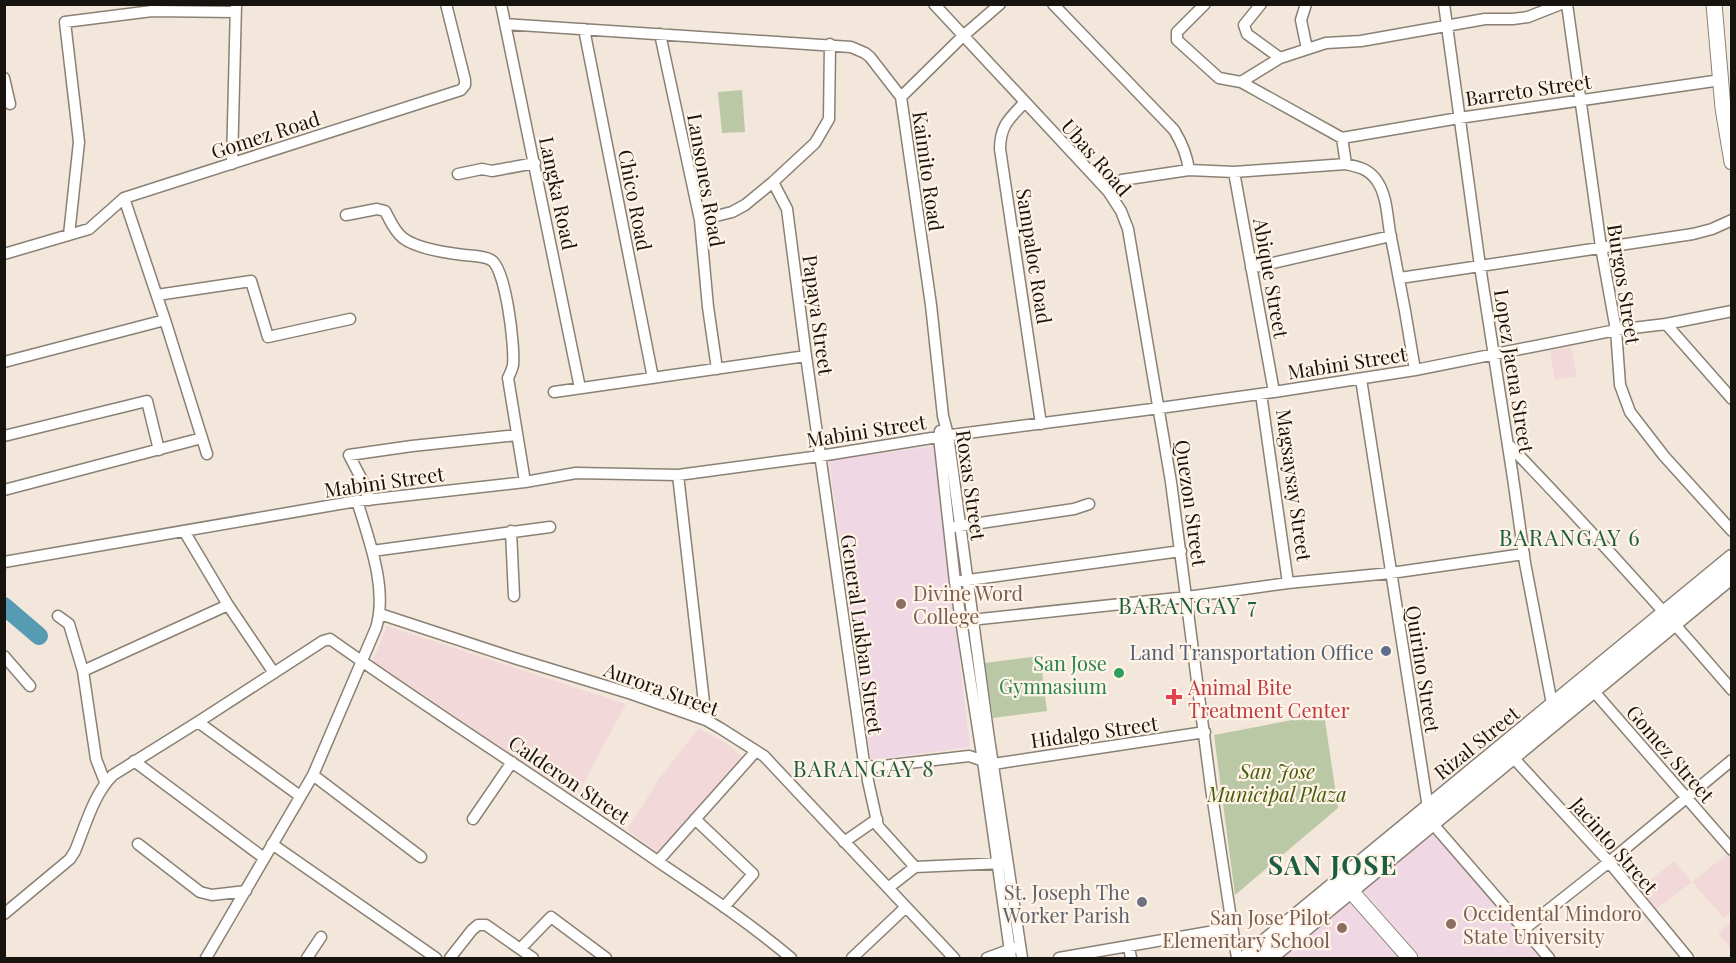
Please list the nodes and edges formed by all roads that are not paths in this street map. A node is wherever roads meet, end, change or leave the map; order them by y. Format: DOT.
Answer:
graph roads {
  1 [pos="446,4"];
  2 [pos="501,4"];
  3 [pos="934,4"];
  4 [pos="1000,4"];
  5 [pos="1053,4"];
  6 [pos="1205,4"];
  7 [pos="1261,4"];
  8 [pos="1306,4"];
  9 [pos="1444,4"];
  10 [pos="1561,4"];
  11 [pos="1567,4"];
  12 [pos="1714,4"];
  13 [pos="236,8"];
  14 [pos="505,24"];
  15 [pos="1447,26"];
  16 [pos="584,29"];
  17 [pos="660,34"];
  18 [pos="963,36"];
  19 [pos="830,44"];
  20 [pos="1307,49"];
  21 [pos="1280,58"];
  22 [pos="4,78"];
  23 [pos="1720,80"];
  24 [pos="1241,82"];
  25 [pos="901,97"];
  26 [pos="1580,100"];
  27 [pos="1025,102"];
  28 [pos="10,104"];
  29 [pos="1727,108"];
  30 [pos="1459,118"];
  31 [pos="1342,138"];
  32 [pos="1731,162"];
  33 [pos="535,163"];
  34 [pos="232,164"];
  35 [pos="1346,164"];
  36 [pos="1189,170"];
  37 [pos="1234,172"];
  38 [pos="458,174"];
  39 [pos="773,182"];
  40 [pos="1108,191"];
  41 [pos="124,198"];
  42 [pos="346,215"];
  43 [pos="700,220"];
  44 [pos="1731,220"];
  45 [pos="69,235"];
  46 [pos="1391,236"];
  47 [pos="1601,248"];
  48 [pos="4,254"];
  49 [pos="1480,266"];
  50 [pos="1251,268"];
  51 [pos="1400,278"];
  52 [pos="157,295"];
  53 [pos="1731,311"];
  54 [pos="350,319"];
  55 [pos="165,320"];
  56 [pos="1666,324"];
  57 [pos="1616,330"];
  58 [pos="1493,355"];
  59 [pos="806,356"];
  60 [pos="4,362"];
  61 [pos="717,369"];
  62 [pos="1414,370"];
  63 [pos="653,378"];
  64 [pos="1361,378"];
  65 [pos="580,388"];
  66 [pos="554,392"];
  67 [pos="1274,392"];
  68 [pos="1261,394"];
  69 [pos="1731,399"];
  70 [pos="1160,408"];
  71 [pos="943,416"];
  72 [pos="1041,424"];
  73 [pos="517,435"];
  74 [pos="4,436"];
  75 [pos="944,436"];
  76 [pos="202,438"];
  77 [pos="1508,444"];
  78 [pos="159,450"];
  79 [pos="207,454"];
  80 [pos="820,456"];
  81 [pos="678,475"];
  82 [pos="525,482"];
  83 [pos="4,490"];
  84 [pos="363,501"];
  85 [pos="1089,504"];
  86 [pos="550,527"];
  87 [pos="955,527"];
  88 [pos="184,531"];
  89 [pos="511,531"];
  90 [pos="1731,531"];
  91 [pos="372,551"];
  92 [pos="1181,551"];
  93 [pos="1524,554"];
  94 [pos="1731,558"];
  95 [pos="4,562"];
  96 [pos="1391,573"];
  97 [pos="1731,575"];
  98 [pos="967,580"];
  99 [pos="955,582"];
  100 [pos="1288,583"];
  101 [pos="514,596"];
  102 [pos="1187,597"];
  103 [pos="228,604"];
  104 [pos="380,614"];
  105 [pos="58,616"];
  106 [pos="1670,618"];
  107 [pos="973,620"];
  108 [pos="961,621"];
  109 [pos="4,656"];
  110 [pos="362,662"];
  111 [pos="83,670"];
  112 [pos="274,673"];
  113 [pos="1588,685"];
  114 [pos="30,686"];
  115 [pos="1731,690"];
  116 [pos="1554,714"];
  117 [pos="706,720"];
  118 [pos="198,722"];
  119 [pos="1205,732"];
  120 [pos="756,751"];
  121 [pos="1508,752"];
  122 [pos="1731,760"];
  123 [pos="134,761"];
  124 [pos="512,762"];
  125 [pos="988,762"];
  126 [pos="866,765"];
  127 [pos="313,775"];
  128 [pos="105,782"];
  129 [pos="300,796"];
  130 [pos="1686,798"];
  131 [pos="1430,816"];
  132 [pos="473,819"];
  133 [pos="695,819"];
  134 [pos="877,819"];
  135 [pos="844,842"];
  136 [pos="138,844"];
  137 [pos="272,844"];
  138 [pos="1731,850"];
  139 [pos="421,857"];
  140 [pos="264,858"];
  141 [pos="658,861"];
  142 [pos="1609,862"];
  143 [pos="1003,863"];
  144 [pos="915,867"];
  145 [pos="1349,883"];
  146 [pos="888,888"];
  147 [pos="246,891"];
  148 [pos="724,907"];
  149 [pos="906,907"];
  150 [pos="4,914"];
  151 [pos="1232,928"];
  152 [pos="1523,930"];
  153 [pos="321,937"];
  154 [pos="1020,946"];
  155 [pos="1128,946"];
  156 [pos="520,950"];
  157 [pos="1010,954"];
  158 [pos="206,958"];
  159 [pos="307,958"];
  160 [pos="436,958"];
  161 [pos="450,958"];
  162 [pos="533,958"];
  163 [pos="606,958"];
  164 [pos="791,958"];
  165 [pos="852,958"];
  166 [pos="954,958"];
  167 [pos="987,958"];
  168 [pos="1023,958"];
  169 [pos="1059,958"];
  170 [pos="1131,958"];
  171 [pos="1237,958"];
  172 [pos="1246,958"];
  173 [pos="1268,958"];
  174 [pos="1410,958"];
  175 [pos="1549,958"];
  176 [pos="1688,958"];
  1 -- 34 [label="street, Gomez Road"];
  2 -- 14 [label="street, Langka Road"];
  3 -- 18 [label="street, Ubas Road"];
  4 -- 18 [label="street"];
  5 -- 36 [label="street"];
  6 -- 24 [label="street"];
  7 -- 21 [label="street"];
  8 -- 20 [label="street"];
  9 -- 15 [label="street, Lopez Jaena Street"];
  10 -- 15 [label="street"];
  11 -- 26 [label="street, Burgos Street"];
  12 -- 23 [label="main road"];
  13 -- 34 [label="street"];
  13 -- 45 [label="street"];
  14 -- 16 [label="street, Kaimito Road"];
  14 -- 33 [label="street, Langka Road"];
  15 -- 20 [label="street"];
  15 -- 30 [label="street, Lopez Jaena Street"];
  16 -- 17 [label="street, Kaimito Road"];
  16 -- 63 [label="street, Chico Road"];
  17 -- 19 [label="street, Kaimito Road"];
  17 -- 43 [label="street, Lansones Road"];
  18 -- 25 [label="street"];
  18 -- 27 [label="street, Ubas Road"];
  19 -- 25 [label="street, Kaimito Road"];
  19 -- 39 [label="street"];
  20 -- 21 [label="street"];
  21 -- 24 [label="street"];
  22 -- 28 [label="street"];
  23 -- 26 [label="street, Barreto Street"];
  23 -- 29 [label="main road"];
  24 -- 31 [label="street"];
  25 -- 71 [label="street, Kaimito Road"];
  26 -- 30 [label="street, Barreto Street"];
  26 -- 47 [label="street, Burgos Street"];
  27 -- 40 [label="street, Ubas Road"];
  27 -- 72 [label="street, Sampaloc Road"];
  29 -- 32 [label="main road"];
  30 -- 31 [label="street, Barreto Street"];
  30 -- 49 [label="street, Lopez Jaena Street"];
  31 -- 35 [label="street"];
  33 -- 38 [label="street"];
  33 -- 65 [label="street, Langka Road"];
  34 -- 41 [label="street, Gomez Road"];
  35 -- 37 [label="street"];
  35 -- 46 [label="street"];
  36 -- 37 [label="street"];
  36 -- 40 [label="street"];
  37 -- 50 [label="street, Abique Street"];
  39 -- 43 [label="street"];
  39 -- 59 [label="street, Papaya Street"];
  40 -- 70 [label="street, Ubas Road"];
  41 -- 45 [label="street, Gomez Road"];
  41 -- 52 [label="street"];
  42 -- 73 [label="street"];
  43 -- 61 [label="street, Lansones Road"];
  44 -- 47 [label="street"];
  45 -- 48 [label="street, Gomez Road"];
  46 -- 50 [label="street"];
  46 -- 51 [label="street"];
  47 -- 49 [label="street"];
  47 -- 57 [label="street, Burgos Street"];
  49 -- 51 [label="street"];
  49 -- 58 [label="street, Lopez Jaena Street"];
  50 -- 67 [label="street, Abique Street"];
  51 -- 62 [label="street"];
  52 -- 54 [label="street"];
  52 -- 55 [label="street"];
  53 -- 56 [label="street, Mabini Street"];
  55 -- 60 [label="street"];
  55 -- 76 [label="street"];
  56 -- 57 [label="street, Mabini Street"];
  56 -- 69 [label="street"];
  57 -- 58 [label="street, Mabini Street"];
  57 -- 90 [label="street, Burgos Street"];
  58 -- 62 [label="street, Mabini Street"];
  58 -- 77 [label="street, Lopez Jaena Street"];
  59 -- 61 [label="street"];
  59 -- 80 [label="street, Papaya Street"];
  61 -- 63 [label="street"];
  62 -- 64 [label="street, Mabini Street"];
  63 -- 65 [label="street"];
  64 -- 67 [label="street, Mabini Street"];
  64 -- 96 [label="street, Quirino Street"];
  65 -- 66 [label="street"];
  67 -- 68 [label="street, Mabini Street"];
  68 -- 70 [label="street, Mabini Street"];
  68 -- 100 [label="street, Magsaysay Street"];
  70 -- 72 [label="street, Mabini Street"];
  70 -- 92 [label="street, Quezon Street"];
  71 -- 75 [label="street, Roxas Street"];
  72 -- 75 [label="street, Mabini Street"];
  73 -- 82 [label="street"];
  73 -- 84 [label="street"];
  74 -- 78 [label="street"];
  75 -- 80 [label="street, Mabini Street"];
  75 -- 87 [label="street, Roxas Street"];
  76 -- 78 [label="street"];
  76 -- 79 [label="street"];
  77 -- 93 [label="street, Lopez Jaena Street"];
  77 -- 106 [label="street"];
  78 -- 83 [label="street"];
  80 -- 81 [label="street, Mabini Street"];
  80 -- 126 [label="street, General Lukban Street"];
  81 -- 82 [label="street, Mabini Street"];
  81 -- 117 [label="street"];
  82 -- 84 [label="street, Mabini Street"];
  84 -- 88 [label="street, Mabini Street"];
  84 -- 91 [label="street"];
  85 -- 87 [label="street"];
  86 -- 89 [label="street"];
  87 -- 98 [label="street, Roxas Street"];
  87 -- 99 [label="street, Roxas Street"];
  88 -- 95 [label="street, Mabini Street"];
  88 -- 103 [label="street"];
  89 -- 91 [label="street"];
  89 -- 101 [label="street"];
  91 -- 104 [label="street"];
  92 -- 98 [label="street"];
  92 -- 102 [label="street, Quezon Street"];
  93 -- 96 [label="street"];
  93 -- 116 [label="street, Lopez Jaena Street"];
  94 -- 106 [label="main road, Rizal Street"];
  96 -- 100 [label="street"];
  96 -- 131 [label="street, Quirino Street"];
  97 -- 106 [label="main road, Rizal Street"];
  98 -- 99 [label="street"];
  98 -- 107 [label="street, Roxas Street"];
  99 -- 108 [label="street, Roxas Street"];
  100 -- 102 [label="street"];
  102 -- 107 [label="street"];
  102 -- 119 [label="street, Quezon Street"];
  103 -- 111 [label="street"];
  103 -- 112 [label="street"];
  104 -- 110 [label="street"];
  104 -- 117 [label="street, Aurora Street"];
  105 -- 111 [label="street"];
  106 -- 113 [label="main road, Rizal Street"];
  106 -- 115 [label="street"];
  107 -- 108 [label="street"];
  107 -- 125 [label="street, Roxas Street"];
  108 -- 125 [label="street, Roxas Street"];
  109 -- 114 [label="street"];
  110 -- 112 [label="street, Calderon Street"];
  110 -- 124 [label="street, Calderon Street"];
  110 -- 127 [label="street"];
  111 -- 128 [label="street"];
  112 -- 118 [label="street"];
  113 -- 116 [label="main road, Rizal Street"];
  113 -- 130 [label="street, Gomez Street"];
  116 -- 121 [label="main road, Rizal Street"];
  117 -- 120 [label="street, Aurora Street"];
  118 -- 123 [label="street"];
  118 -- 129 [label="street"];
  119 -- 125 [label="street, Hidalgo Street"];
  119 -- 151 [label="street, Quezon Street"];
  120 -- 133 [label="street"];
  120 -- 135 [label="street, Aurora Street"];
  121 -- 131 [label="main road, Rizal Street"];
  121 -- 142 [label="street, Jacinto Street"];
  122 -- 130 [label="street"];
  123 -- 128 [label="street"];
  123 -- 140 [label="street"];
  124 -- 132 [label="street"];
  124 -- 141 [label="street, Calderon Street"];
  125 -- 126 [label="street"];
  125 -- 143 [label="street, Roxas Street"];
  126 -- 134 [label="street, General Lukban Street"];
  127 -- 129 [label="street"];
  127 -- 139 [label="street"];
  128 -- 150 [label="street"];
  129 -- 137 [label="street"];
  130 -- 138 [label="street, Gomez Street"];
  130 -- 142 [label="street"];
  131 -- 145 [label="main road, Rizal Street"];
  131 -- 152 [label="street"];
  133 -- 141 [label="street"];
  133 -- 148 [label="street"];
  134 -- 135 [label="street"];
  134 -- 144 [label="street, General Lukban Street"];
  135 -- 146 [label="street, Aurora Street"];
  136 -- 147 [label="street"];
  137 -- 140 [label="street"];
  137 -- 160 [label="street"];
  140 -- 147 [label="street"];
  141 -- 148 [label="street, Calderon Street"];
  142 -- 152 [label="street"];
  142 -- 176 [label="street, Jacinto Street"];
  143 -- 144 [label="street"];
  143 -- 154 [label="street, Roxas Street"];
  143 -- 157 [label="street, Roxas Street"];
  144 -- 146 [label="street"];
  145 -- 172 [label="main road, Rizal Street"];
  145 -- 173 [label="main road, Rizal Street"];
  145 -- 174 [label="main road"];
  146 -- 149 [label="street, Aurora Street"];
  147 -- 158 [label="street"];
  148 -- 164 [label="street, Calderon Street"];
  149 -- 165 [label="street"];
  149 -- 166 [label="street, Aurora Street"];
  151 -- 155 [label="street"];
  151 -- 171 [label="street, Quezon Street"];
  152 -- 175 [label="street"];
  153 -- 159 [label="street"];
  154 -- 157 [label="street"];
  154 -- 168 [label="street, Roxas Street"];
  155 -- 169 [label="street"];
  155 -- 170 [label="street"];
  156 -- 161 [label="street"];
  156 -- 162 [label="street"];
  156 -- 163 [label="street"];
  157 -- 167 [label="street"];
}
